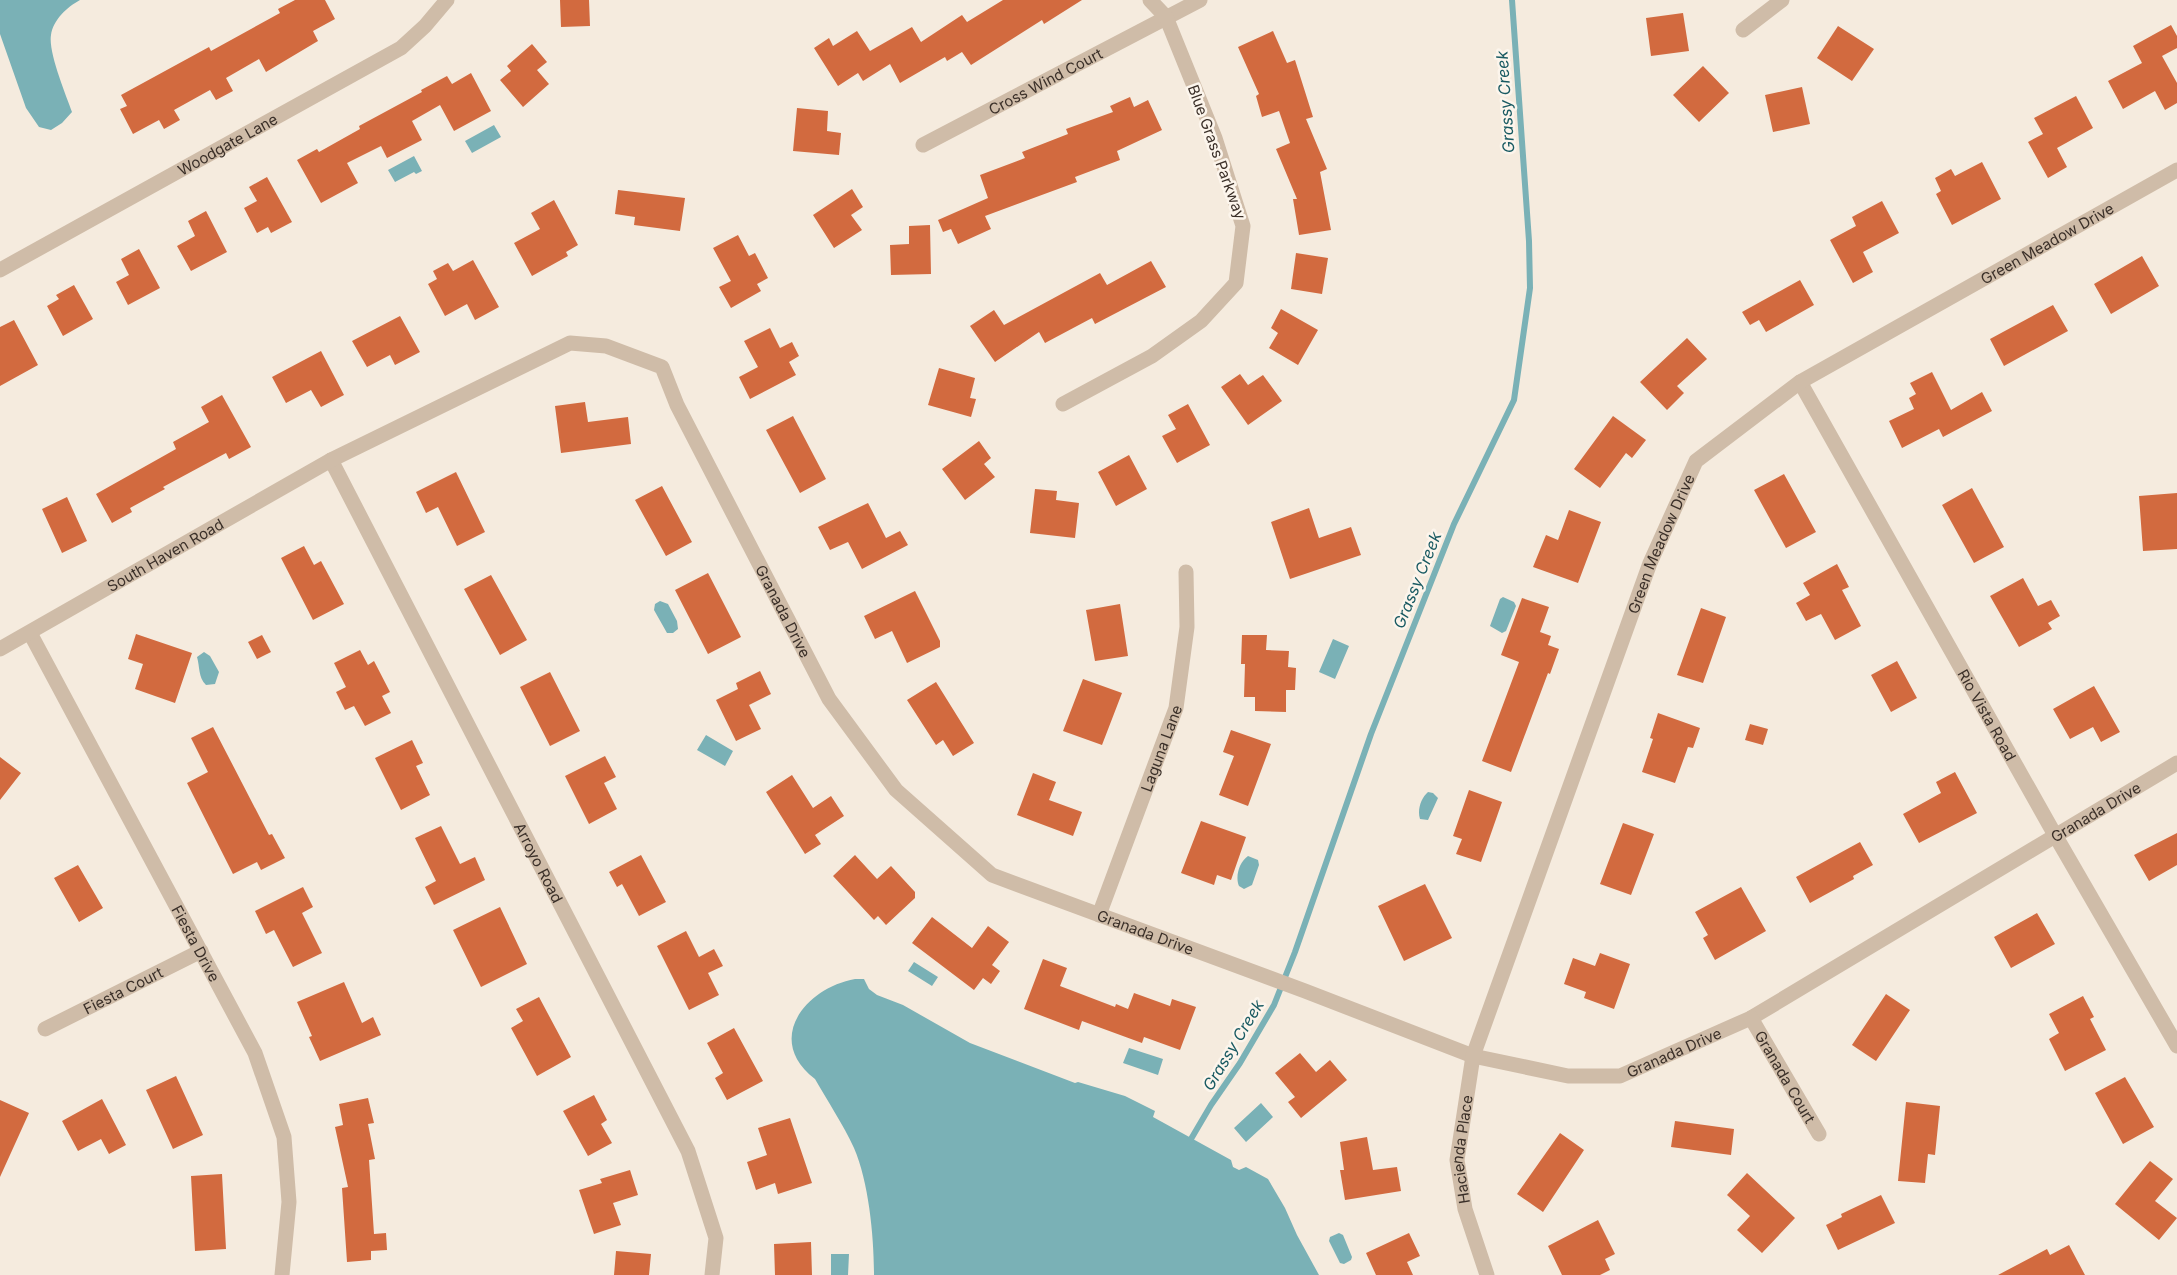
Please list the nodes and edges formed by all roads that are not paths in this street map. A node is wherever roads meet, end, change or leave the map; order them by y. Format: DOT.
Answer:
graph roads {
  1 [pos="1150,0"];
  2 [pos="1200,0"];
  3 [pos="1782,0"];
  4 [pos="446,2"];
  5 [pos="1166,17"];
  6 [pos="1743,30"];
  7 [pos="923,145"];
  8 [pos="2177,170"];
  9 [pos="0,270"];
  10 [pos="1800,382"];
  11 [pos="1064,404"];
  12 [pos="331,460"];
  13 [pos="1186,572"];
  14 [pos="30,633"];
  15 [pos="0,649"];
  16 [pos="2177,763"];
  17 [pos="2055,834"];
  18 [pos="1099,915"];
  19 [pos="201,951"];
  20 [pos="1750,1018"];
  21 [pos="45,1029"];
  22 [pos="2177,1046"];
  23 [pos="1473,1056"];
  24 [pos="1819,1134"];
  25 [pos="282,1275"];
  26 [pos="712,1275"];
  27 [pos="1487,1275"];
  1 -- 5 [label="street, Blue Grass Parkway"];
  2 -- 5 [label="street, Cross Wind Court"];
  3 -- 6 [label="street"];
  4 -- 9 [label="street, Woodgate Lane"];
  5 -- 7 [label="street, Cross Wind Court"];
  5 -- 11 [label="street, Blue Grass Parkway"];
  8 -- 10 [label="street, Green Meadow Drive"];
  10 -- 17 [label="street, Rio Vista Road"];
  10 -- 23 [label="street, Green Meadow Drive"];
  12 -- 14 [label="street, South Haven Road"];
  12 -- 18 [label="street, Granada Drive"];
  12 -- 26 [label="street, Arroyo Road"];
  13 -- 18 [label="street, Laguna Lane"];
  14 -- 15 [label="street, South Haven Road"];
  14 -- 19 [label="street, Fiesta Drive"];
  16 -- 17 [label="street, Granada Drive"];
  17 -- 20 [label="street, Granada Drive"];
  17 -- 22 [label="street, Rio Vista Road"];
  18 -- 23 [label="street, Granada Drive"];
  19 -- 21 [label="street, Fiesta Court"];
  19 -- 25 [label="street, Fiesta Drive"];
  20 -- 23 [label="street, Granada Drive"];
  20 -- 24 [label="street, Granada Court"];
  23 -- 27 [label="street, Hacienda Place"];
}
